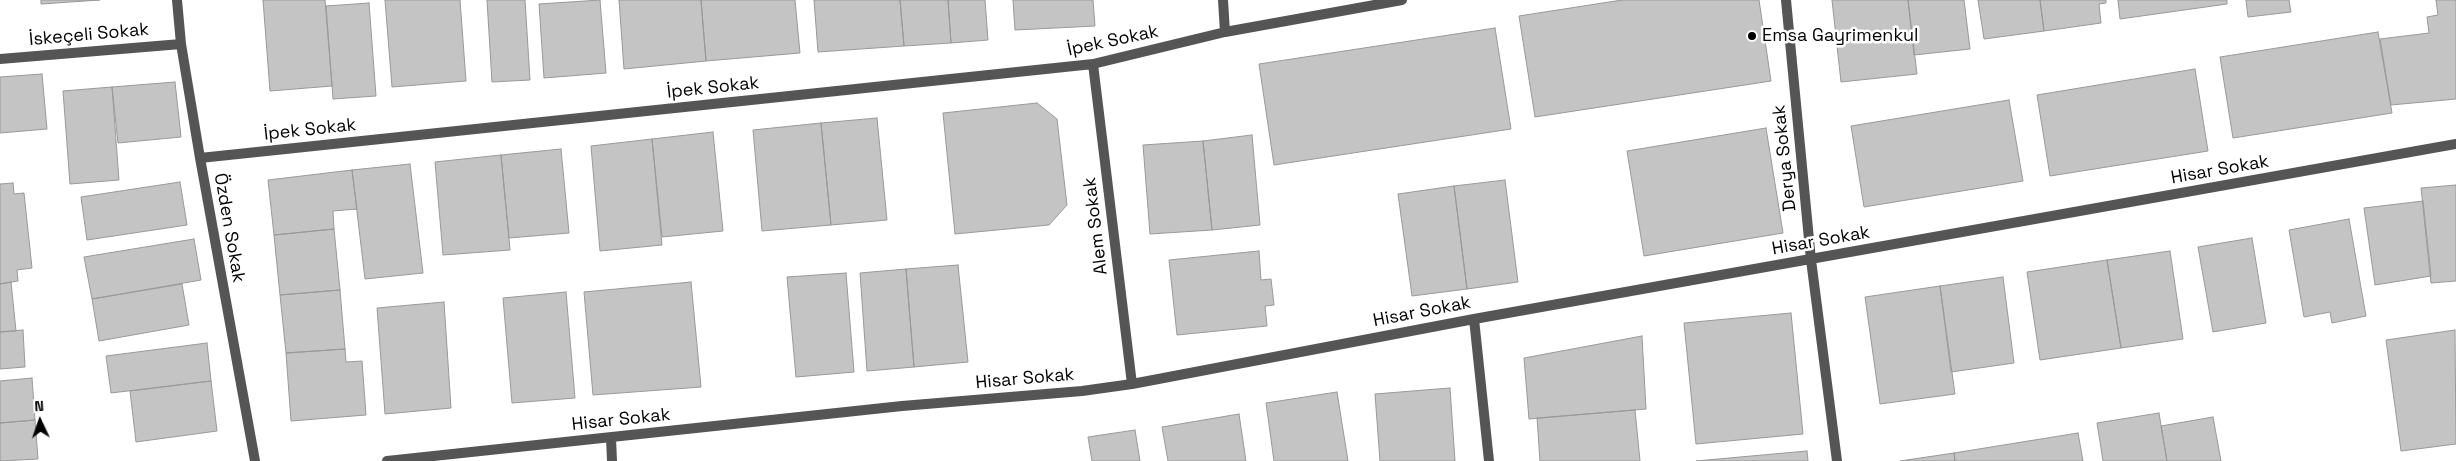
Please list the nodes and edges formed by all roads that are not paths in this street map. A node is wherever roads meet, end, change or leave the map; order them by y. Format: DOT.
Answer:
graph roads {
  1 [pos="178,0"];
  2 [pos="1223,0"];
  3 [pos="1402,0"];
  4 [pos="1786,0"];
  5 [pos="1226,32"];
  6 [pos="181,44"];
  7 [pos="0,59"];
  8 [pos="1093,64"];
  9 [pos="2456,144"];
  10 [pos="200,158"];
  11 [pos="1811,260"];
  12 [pos="1474,319"];
  13 [pos="1132,384"];
  14 [pos="611,438"];
  15 [pos="255,461"];
  16 [pos="387,461"];
  17 [pos="612,461"];
  18 [pos="1488,461"];
  19 [pos="1837,461"];
  1 -- 6 [label="street, Özden Sokak"];
  2 -- 5 [label="street"];
  3 -- 5 [label="street, İpek Sokak"];
  4 -- 11 [label="street, Derya Sokak"];
  5 -- 8 [label="street, İpek Sokak"];
  6 -- 7 [label="street, İskeçeli Sokak"];
  6 -- 10 [label="street, Özden Sokak"];
  8 -- 10 [label="street, İpek Sokak"];
  8 -- 13 [label="street, Alem Sokak"];
  9 -- 11 [label="street, Hisar Sokak"];
  10 -- 15 [label="street, Özden Sokak"];
  11 -- 12 [label="street, Hisar Sokak"];
  11 -- 19 [label="street, Derya Sokak"];
  12 -- 13 [label="street, Hisar Sokak"];
  12 -- 18 [label="street"];
  13 -- 14 [label="street, Hisar Sokak"];
  14 -- 16 [label="street, Hisar Sokak"];
  14 -- 17 [label="street"];
}
